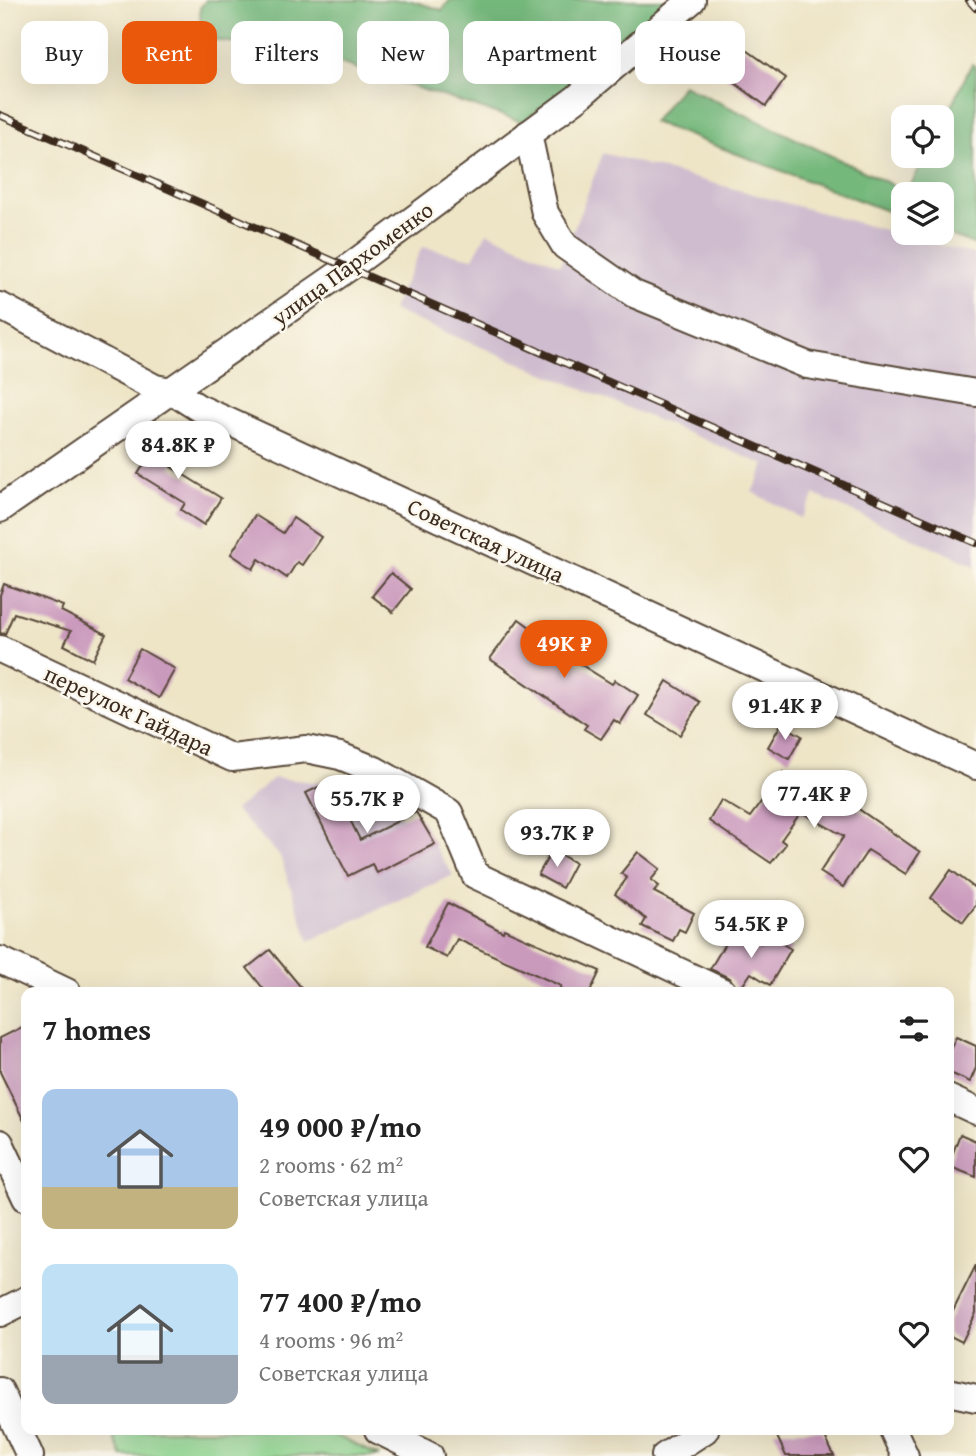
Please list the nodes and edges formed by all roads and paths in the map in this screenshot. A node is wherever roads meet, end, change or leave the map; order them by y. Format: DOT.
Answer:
graph roads {
  1 [pos="692,0"];
  2 [pos="528,134"];
  3 [pos="0,306"];
  4 [pos="172,391"];
  5 [pos="976,393"];
  6 [pos="0,509"];
  7 [pos="0,649"];
  8 [pos="976,766"];
  9 [pos="0,960"];
  10 [pos="57,987"];
  11 [pos="712,987"];
  12 [pos="954,1101"];
  13 [pos="976,1111"];
  14 [pos="0,1143"];
  15 [pos="21,1187"];
  16 [pos="21,1302"];
  17 [pos="0,1313"];
  18 [pos="0,1391"];
  19 [pos="954,1393"];
  20 [pos="976,1398"];
  21 [pos="388,1435"];
  22 [pos="697,1435"];
  23 [pos="895,1435"];
  24 [pos="30,1456"];
  25 [pos="430,1456"];
  26 [pos="665,1456"];
  27 [pos="905,1456"];
  1 -- 2 [label="street, улица Пархоменко"];
  2 -- 4 [label="street, улица Пархоменко"];
  2 -- 5 [label="street"];
  3 -- 4 [label="street, Советская улица"];
  4 -- 6 [label="street, улица Пархоменко"];
  4 -- 8 [label="street, Советская улица"];
  7 -- 11 [label="street, переулок Гайдара"];
  9 -- 10 [label="street"];
  12 -- 13 [label="street"];
  14 -- 15 [label="street"];
  16 -- 17 [label="street"];
  18 -- 24 [label="street"];
  19 -- 20 [label="street"];
  21 -- 25 [label="street"];
  22 -- 26 [label="street"];
  23 -- 27 [label="street"];
}
